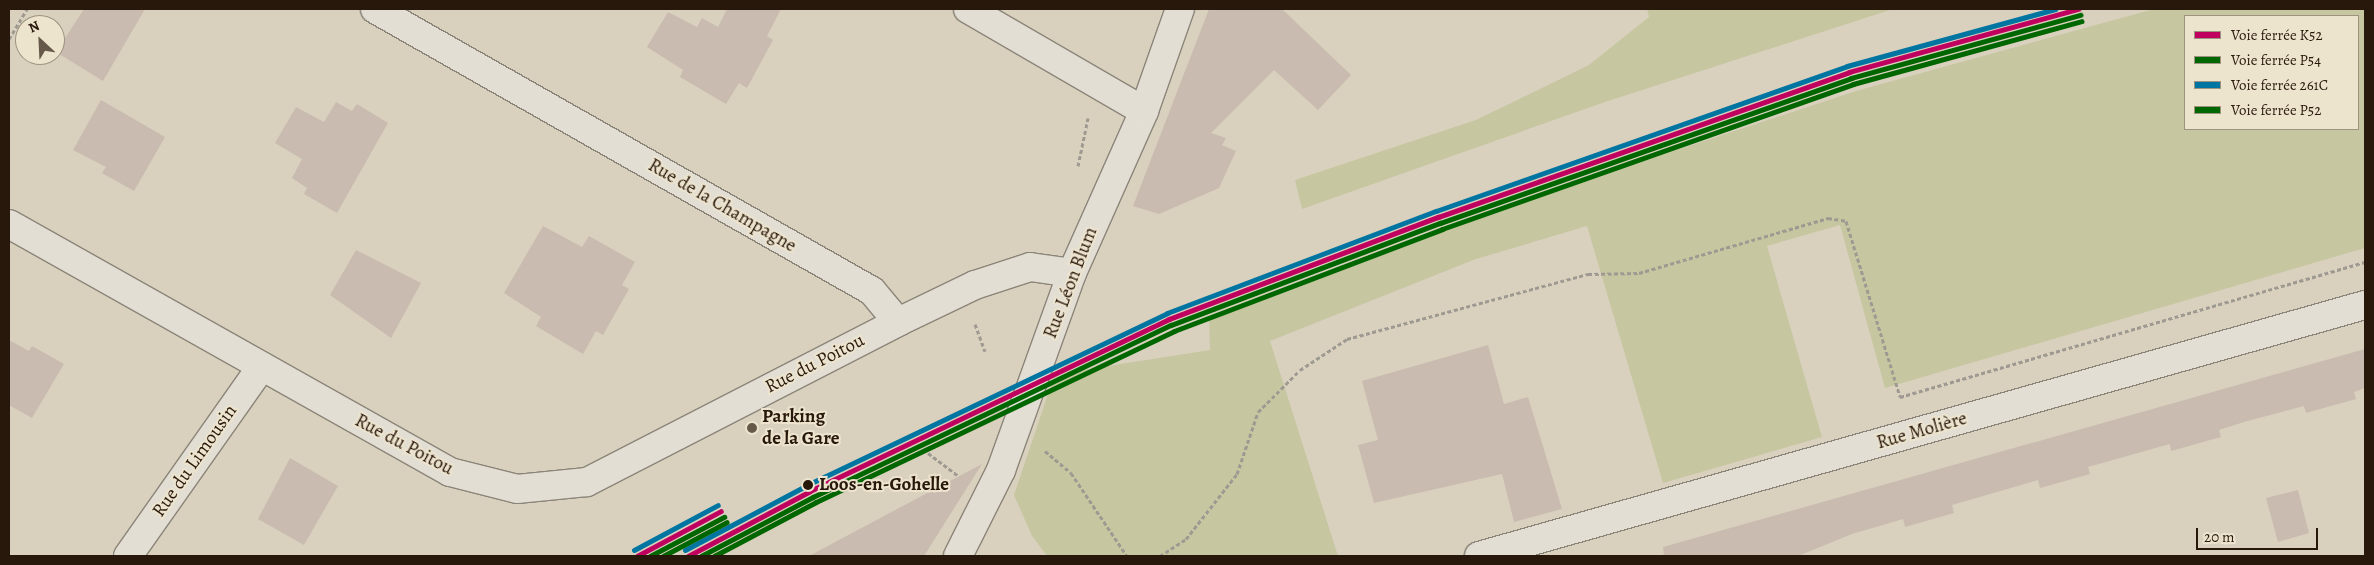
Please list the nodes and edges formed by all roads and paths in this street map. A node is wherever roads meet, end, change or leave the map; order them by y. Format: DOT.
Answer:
graph roads {
  1 [pos="27,9"];
  2 [pos="376,9"];
  3 [pos="968,9"];
  4 [pos="1180,9"];
  5 [pos="9,39"];
  6 [pos="1144,111"];
  7 [pos="1088,114"];
  8 [pos="1077,171"];
  9 [pos="9,224"];
  10 [pos="2365,262"];
  11 [pos="1072,273"];
  12 [pos="2365,305"];
  13 [pos="898,322"];
  14 [pos="262,366"];
  15 [pos="1015,434"];
  16 [pos="960,555"];
  17 [pos="128,556"];
  18 [pos="1127,556"];
  19 [pos="1160,556"];
  20 [pos="1479,556"];
  1 -- 5 [label="path"];
  2 -- 13 [label="street, Rue de la Champagne"];
  3 -- 6 [label="street"];
  4 -- 6 [label="street, Rue Léon Blum"];
  6 -- 11 [label="street, Rue Léon Blum"];
  7 -- 8 [label="path"];
  9 -- 14 [label="street, Rue du Poitou"];
  10 -- 19 [label="path"];
  11 -- 13 [label="street"];
  11 -- 15 [label="street, Rue Léon Blum"];
  12 -- 20 [label="street, Rue Molière"];
  13 -- 14 [label="street, Rue du Poitou"];
  14 -- 17 [label="street, Rue du Limousin"];
  15 -- 16 [label="street, Rue Léon Blum"];
  15 -- 18 [label="path"];
}
